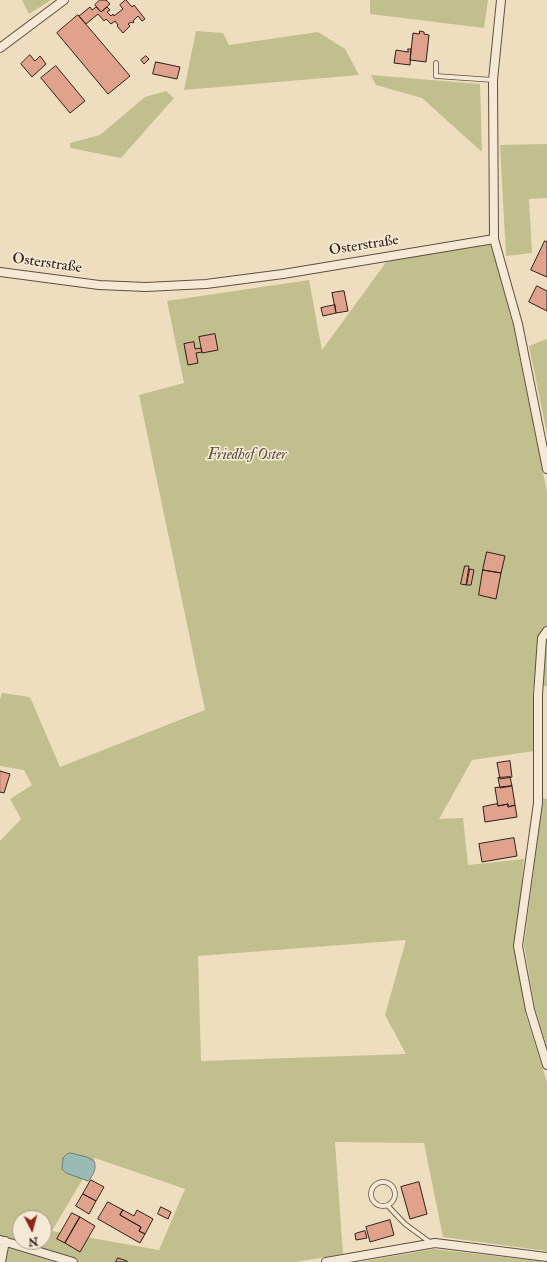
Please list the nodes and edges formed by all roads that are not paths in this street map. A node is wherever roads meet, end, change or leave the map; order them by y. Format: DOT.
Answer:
graph roads {
  1 [pos="64,0"];
  2 [pos="501,0"];
  3 [pos="0,48"];
  4 [pos="436,63"];
  5 [pos="493,80"];
  6 [pos="494,239"];
  7 [pos="0,272"];
  8 [pos="547,469"];
  9 [pos="547,631"];
  10 [pos="547,1065"];
  11 [pos="388,1206"];
  12 [pos="2,1240"];
  13 [pos="431,1243"];
  14 [pos="547,1256"];
  15 [pos="1,1262"];
  16 [pos="73,1262"];
  17 [pos="326,1262"];
  1 -- 3 [label="street"];
  2 -- 5 [label="street"];
  4 -- 5 [label="lane"];
  5 -- 6 [label="street"];
  6 -- 7 [label="street, Osterstraße"];
  6 -- 8 [label="street"];
  9 -- 10 [label="street"];
  11 -- 11 [label="lane"];
  11 -- 13 [label="lane"];
  12 -- 15 [label="street"];
  12 -- 16 [label="street"];
  13 -- 14 [label="street"];
  13 -- 17 [label="street"];
}
